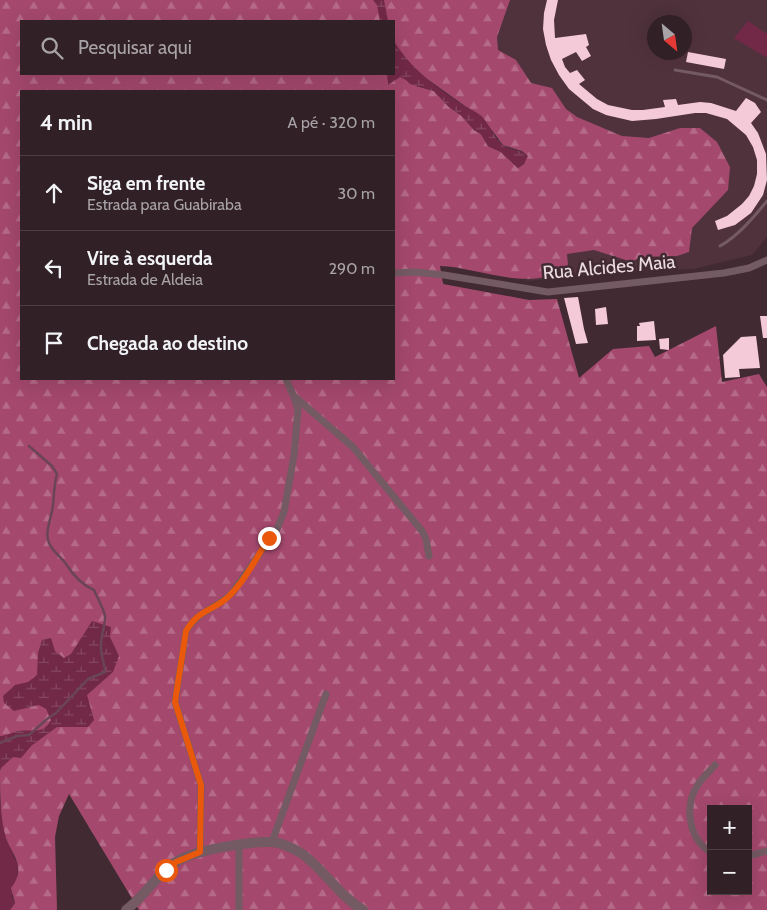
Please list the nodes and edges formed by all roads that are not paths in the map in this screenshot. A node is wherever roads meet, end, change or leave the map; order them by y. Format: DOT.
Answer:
graph roads {
  1 [pos="674,70"];
  2 [pos="765,96"];
  3 [pos="767,100"];
  4 [pos="767,201"];
  5 [pos="720,246"];
  6 [pos="767,260"];
  7 [pos="395,273"];
  8 [pos="286,380"];
  9 [pos="294,397"];
  10 [pos="428,556"];
  11 [pos="326,694"];
  12 [pos="715,766"];
  13 [pos="272,842"];
  14 [pos="239,846"];
  15 [pos="708,850"];
  16 [pos="767,851"];
  17 [pos="200,852"];
  18 [pos="752,855"];
  19 [pos="126,910"];
  20 [pos="239,910"];
  21 [pos="363,910"];
  1 -- 2 [label="lane"];
  2 -- 3 [label="lane"];
  4 -- 5 [label="lane"];
  6 -- 7 [label="street, Rua Alcides Maia"];
  8 -- 9 [label="street"];
  9 -- 10 [label="street"];
  9 -- 17 [label="street"];
  11 -- 13 [label="street"];
  12 -- 15 [label="street"];
  13 -- 14 [label="main road"];
  13 -- 21 [label="main road"];
  14 -- 17 [label="main road"];
  14 -- 20 [label="street"];
  16 -- 18 [label="street"];
  17 -- 19 [label="main road"];
}
